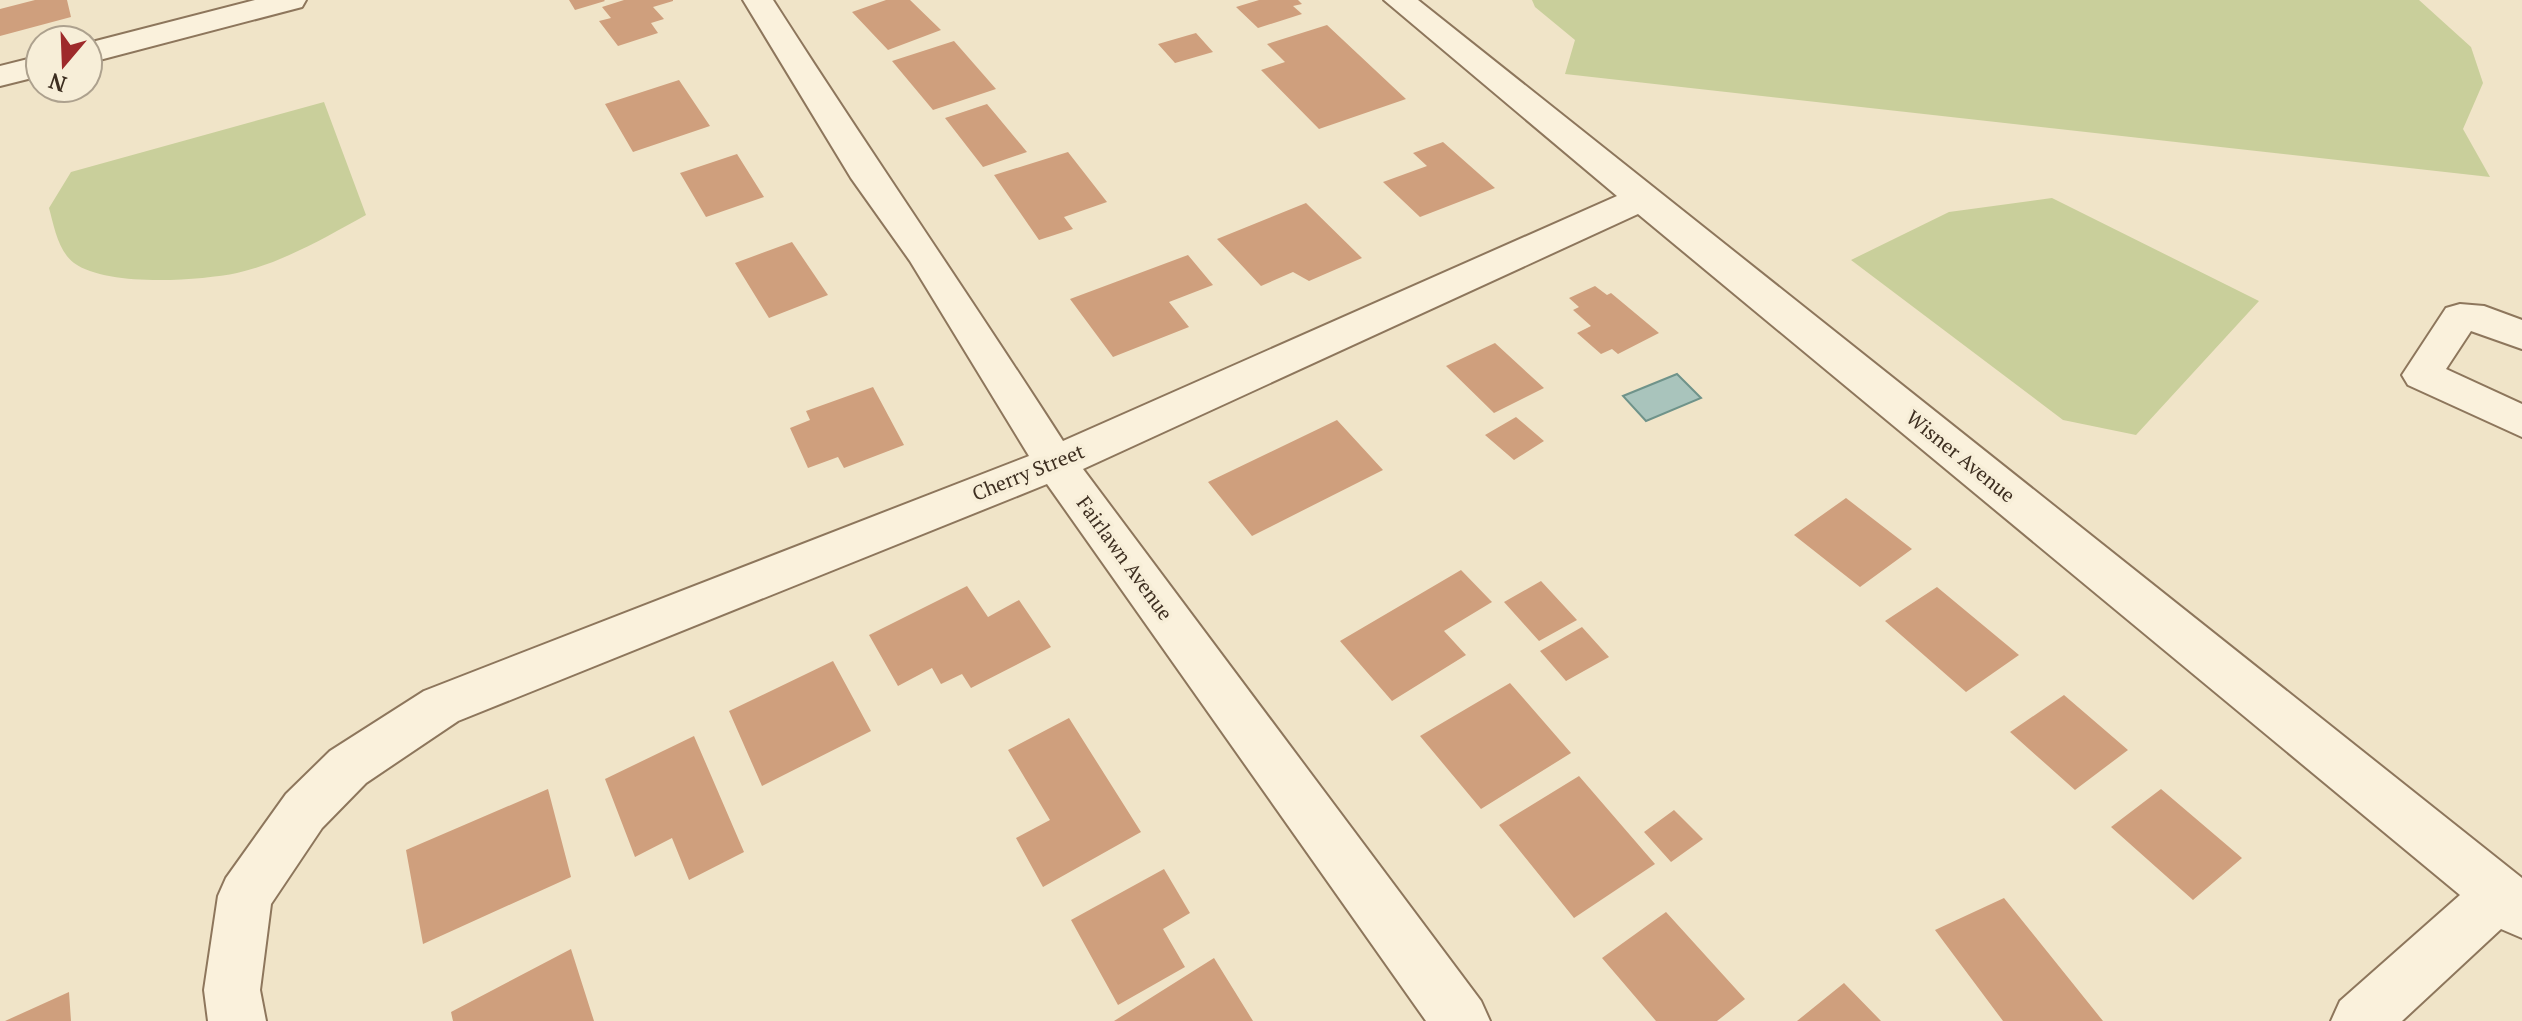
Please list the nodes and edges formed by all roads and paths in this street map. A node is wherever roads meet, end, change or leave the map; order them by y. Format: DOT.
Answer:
graph roads {
  1 [pos="291,0"];
  2 [pos="758,0"];
  3 [pos="1399,0"];
  4 [pos="104,49"];
  5 [pos="24,70"];
  6 [pos="0,76"];
  7 [pos="1641,199"];
  8 [pos="2522,335"];
  9 [pos="2522,422"];
  10 [pos="1055,463"];
  11 [pos="2511,903"];
  12 [pos="237,1021"];
  13 [pos="1461,1021"];
  14 [pos="2360,1021"];
  1 -- 4 [label="street"];
  2 -- 10 [label="street, Fairlawn Avenue"];
  3 -- 7 [label="street, Wisner Avenue"];
  5 -- 6 [label="street"];
  7 -- 10 [label="street, Cherry Street"];
  7 -- 11 [label="street, Wisner Avenue"];
  8 -- 9 [label="street"];
  10 -- 12 [label="street, Cherry Street"];
  10 -- 13 [label="street, Fairlawn Avenue"];
  11 -- 14 [label="street"];
}
